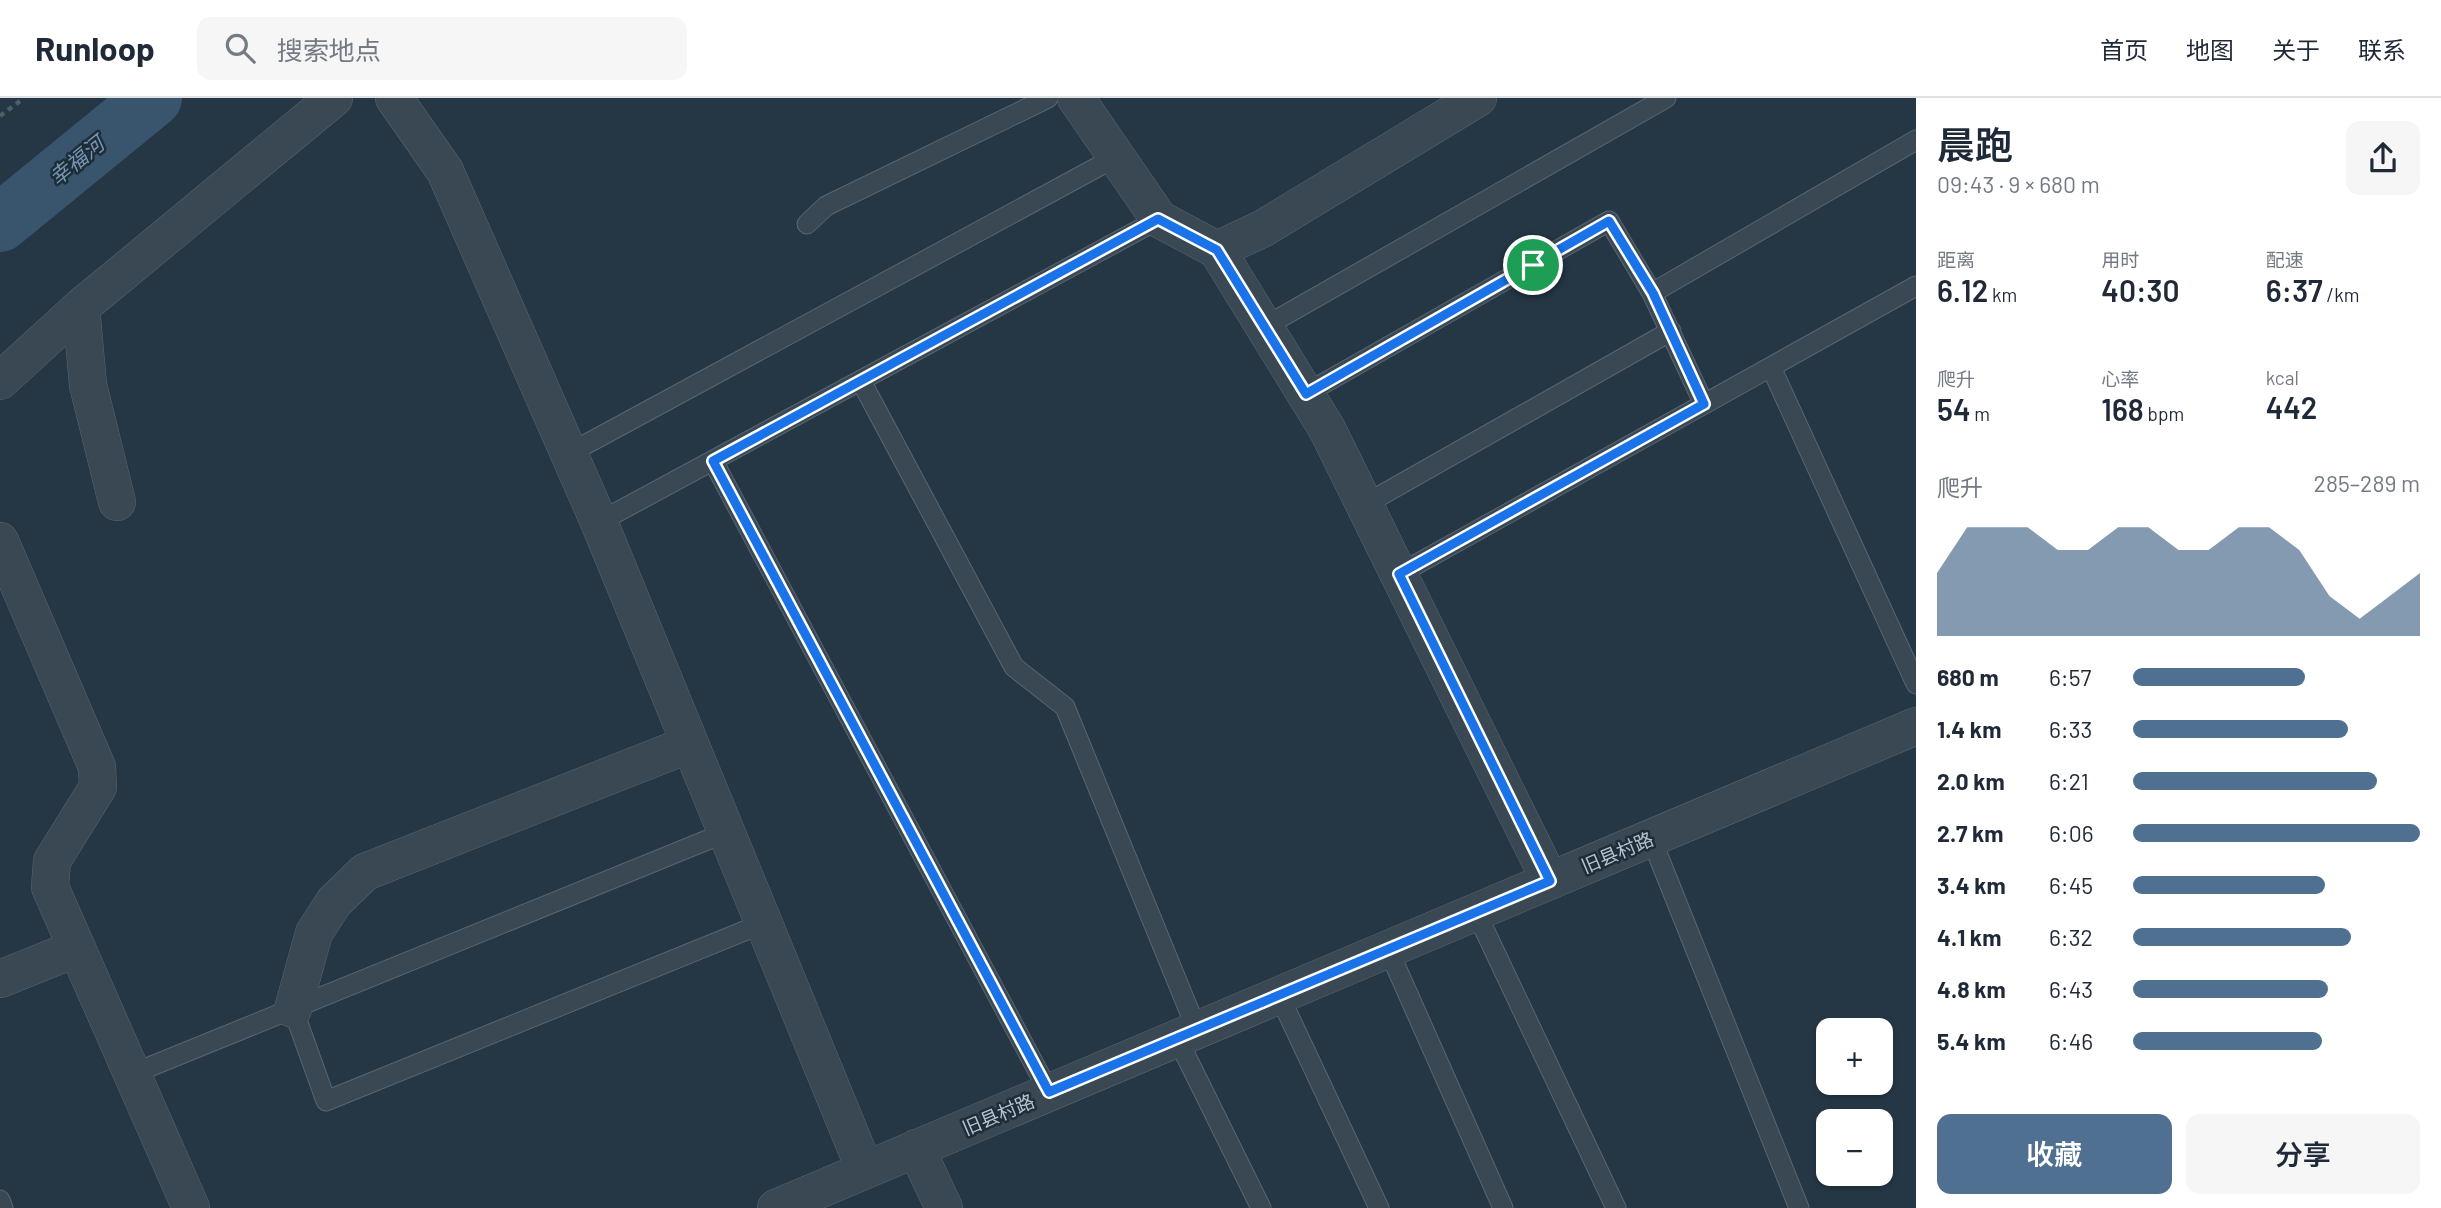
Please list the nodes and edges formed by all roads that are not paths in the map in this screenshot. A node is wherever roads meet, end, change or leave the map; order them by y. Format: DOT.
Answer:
graph roads {
  1 [pos="334,98"];
  2 [pos="394,98"];
  3 [pos="1048,98"];
  4 [pos="1076,98"];
  5 [pos="1478,98"];
  6 [pos="1666,98"];
  7 [pos="1916,140"];
  8 [pos="1116,157"];
  9 [pos="1158,219"];
  10 [pos="807,224"];
  11 [pos="1217,250"];
  12 [pos="1916,286"];
  13 [pos="1653,293"];
  14 [pos="81,307"];
  15 [pos="1264,327"];
  16 [pos="1671,331"];
  17 [pos="1770,367"];
  18 [pos="0,381"];
  19 [pos="861,382"];
  20 [pos="1306,394"];
  21 [pos="1704,404"];
  22 [pos="568,454"];
  23 [pos="713,461"];
  24 [pos="117,502"];
  25 [pos="1364,505"];
  26 [pos="599,522"];
  27 [pos="0,541"];
  28 [pos="1399,574"];
  29 [pos="1916,684"];
  30 [pos="1916,726"];
  31 [pos="690,744"];
  32 [pos="727,832"];
  33 [pos="1651,838"];
  34 [pos="1550,881"];
  35 [pos="1476,912"];
  36 [pos="764,923"];
  37 [pos="77,948"];
  38 [pos="1388,949"];
  39 [pos="0,979"];
  40 [pos="1279,995"];
  41 [pos="293,1009"];
  42 [pos="1187,1034"];
  43 [pos="132,1074"];
  44 [pos="1049,1092"];
  45 [pos="916,1149"];
  46 [pos="865,1170"];
  47 [pos="0,1200"];
  48 [pos="3,1208"];
  49 [pos="191,1208"];
  50 [pos="776,1208"];
  51 [pos="944,1208"];
  52 [pos="1261,1208"];
  53 [pos="1378,1208"];
  54 [pos="1503,1208"];
  55 [pos="1616,1208"];
  56 [pos="1799,1208"];
  1 -- 14 [label="street"];
  2 -- 22 [label="street"];
  3 -- 10 [label="lane"];
  4 -- 8 [label="street"];
  5 -- 11 [label="street"];
  6 -- 15 [label="lane"];
  7 -- 13 [label="lane"];
  8 -- 9 [label="street"];
  8 -- 22 [label="lane"];
  9 -- 11 [label="street"];
  9 -- 19 [label="lane"];
  11 -- 15 [label="street"];
  12 -- 17 [label="lane"];
  13 -- 16 [label="lane"];
  13 -- 20 [label="lane"];
  14 -- 18 [label="street"];
  14 -- 24 [label="street"];
  15 -- 20 [label="street"];
  16 -- 21 [label="lane"];
  16 -- 25 [label="lane"];
  17 -- 21 [label="lane"];
  17 -- 29 [label="lane"];
  19 -- 23 [label="lane"];
  19 -- 42 [label="lane"];
  20 -- 25 [label="street"];
  21 -- 28 [label="lane"];
  22 -- 26 [label="street"];
  23 -- 26 [label="lane"];
  23 -- 44 [label="lane"];
  25 -- 28 [label="street"];
  26 -- 31 [label="street"];
  27 -- 37 [label="street"];
  28 -- 34 [label="street"];
  30 -- 33 [label="street, 旧县村路"];
  31 -- 32 [label="street"];
  31 -- 41 [label="street"];
  32 -- 36 [label="street"];
  32 -- 41 [label="lane"];
  33 -- 34 [label="street, 旧县村路"];
  33 -- 56 [label="lane"];
  34 -- 35 [label="street, 旧县村路"];
  35 -- 38 [label="street, 旧县村路"];
  35 -- 55 [label="lane"];
  36 -- 41 [label="lane"];
  36 -- 46 [label="street"];
  37 -- 39 [label="street"];
  37 -- 43 [label="street"];
  38 -- 40 [label="street, 旧县村路"];
  38 -- 54 [label="lane"];
  40 -- 42 [label="street, 旧县村路"];
  40 -- 53 [label="lane"];
  41 -- 43 [label="lane"];
  42 -- 44 [label="street, 旧县村路"];
  42 -- 52 [label="lane"];
  43 -- 49 [label="street"];
  44 -- 45 [label="street, 旧县村路"];
  45 -- 46 [label="street, 旧县村路"];
  45 -- 51 [label="street"];
  46 -- 50 [label="street, 旧县村路"];
  47 -- 48 [label="lane"];
}
